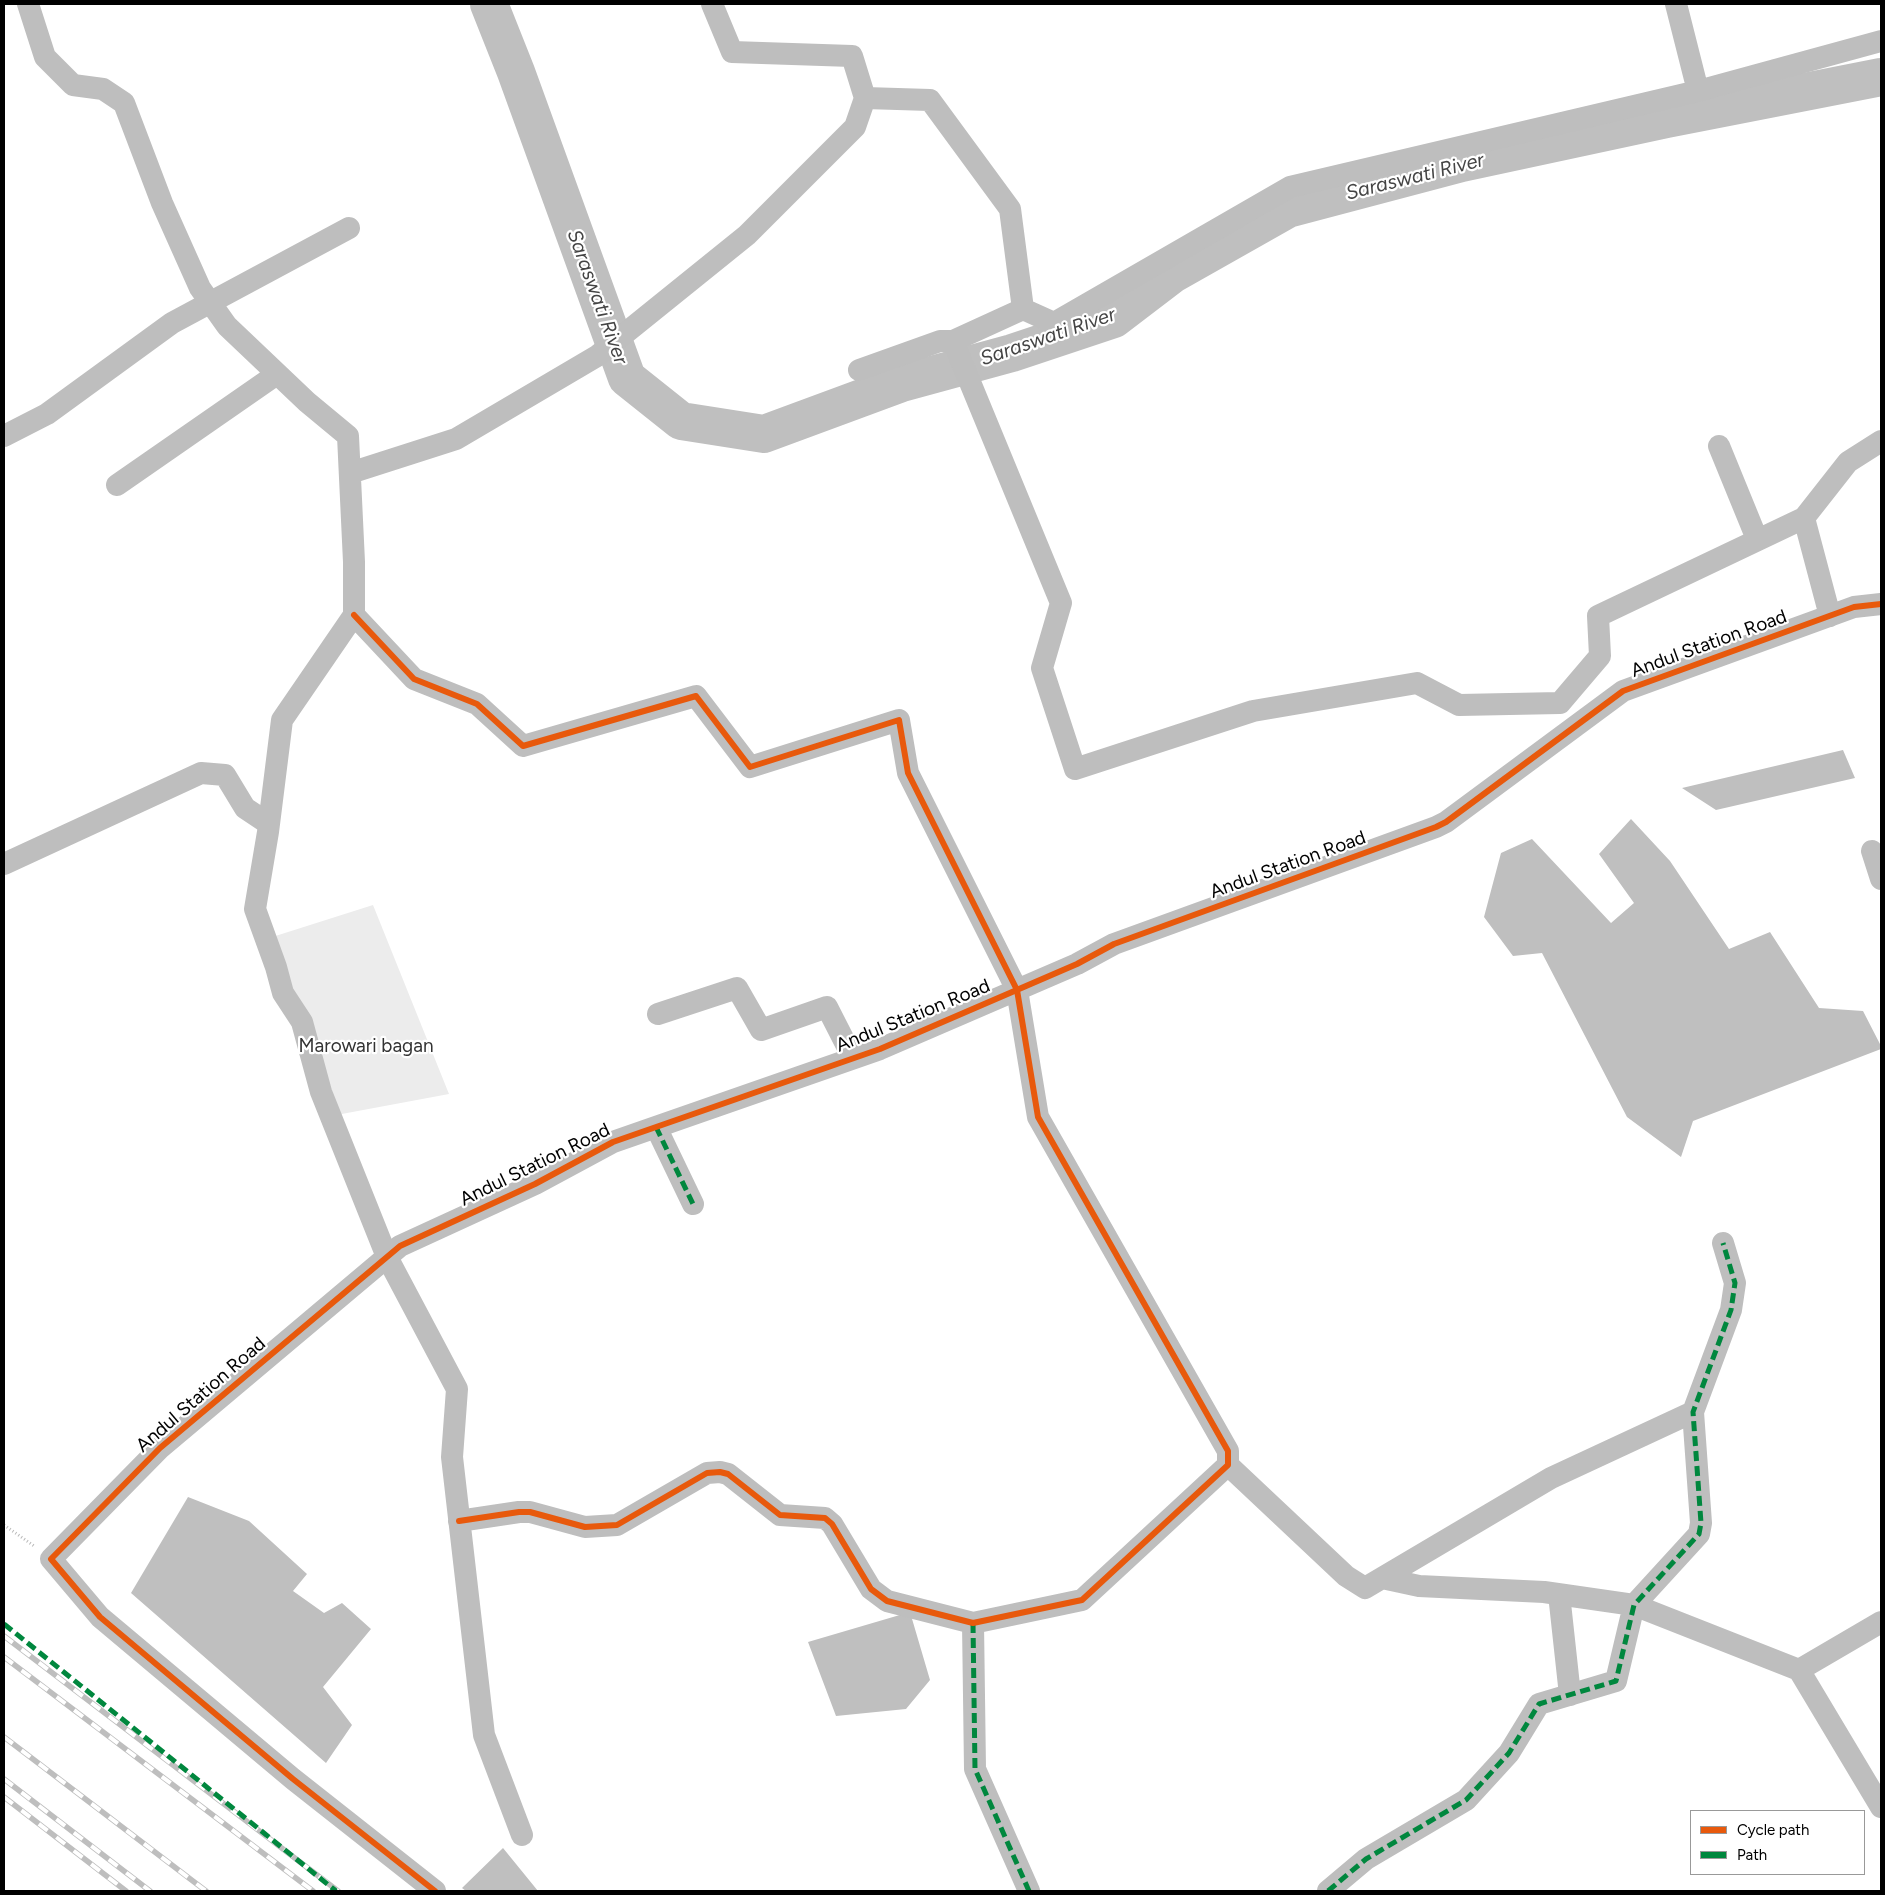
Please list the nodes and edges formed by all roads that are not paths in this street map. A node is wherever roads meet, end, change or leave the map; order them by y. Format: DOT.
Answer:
graph roads {
  1 [pos="28,4"];
  2 [pos="712,4"];
  3 [pos="1676,4"];
  4 [pos="1881,41"];
  5 [pos="1698,91"];
  6 [pos="865,98"];
  7 [pos="349,228"];
  8 [pos="211,303"];
  9 [pos="1023,309"];
  10 [pos="953,342"];
  11 [pos="859,370"];
  12 [pos="277,374"];
  13 [pos="4,436"];
  14 [pos="1881,441"];
  15 [pos="1719,446"];
  16 [pos="350,473"];
  17 [pos="117,485"];
  18 [pos="1804,518"];
  19 [pos="1756,539"];
  20 [pos="1881,604"];
  21 [pos="354,615"];
  22 [pos="1830,616"];
  23 [pos="269,824"];
  24 [pos="1872,851"];
  25 [pos="4,864"];
  26 [pos="1881,879"];
  27 [pos="1017,990"];
  28 [pos="658,1014"];
  29 [pos="853,1058"];
  30 [pos="656,1127"];
  31 [pos="693,1204"];
  32 [pos="1723,1243"];
  33 [pos="387,1257"];
  34 [pos="1693,1412"];
  35 [pos="1228,1465"];
  36 [pos="459,1521"];
  37 [pos="1382,1578"];
  38 [pos="1558,1594"];
  39 [pos="1634,1605"];
  40 [pos="1881,1622"];
  41 [pos="973,1623"];
  42 [pos="1799,1670"];
  43 [pos="1570,1695"];
  44 [pos="1881,1807"];
  45 [pos="522,1835"];
  46 [pos="435,1891"];
  47 [pos="1029,1891"];
  48 [pos="1328,1891"];
  1 -- 8 [label="street"];
  2 -- 6 [label="street"];
  3 -- 5 [label="street"];
  4 -- 5 [label="street"];
  5 -- 9 [label="street"];
  6 -- 9 [label="street"];
  6 -- 16 [label="street"];
  7 -- 8 [label="street"];
  8 -- 12 [label="street"];
  8 -- 13 [label="street"];
  9 -- 10 [label="street"];
  10 -- 11 [label="street"];
  10 -- 19 [label="street"];
  12 -- 16 [label="street"];
  12 -- 17 [label="street"];
  14 -- 18 [label="street"];
  15 -- 19 [label="street"];
  16 -- 21 [label="street"];
  18 -- 19 [label="street"];
  18 -- 22 [label="street"];
  20 -- 22 [label="street, Andul Station Road"];
  21 -- 23 [label="street"];
  21 -- 27 [label="street"];
  22 -- 27 [label="street, Andul Station Road"];
  23 -- 25 [label="street"];
  23 -- 33 [label="street"];
  24 -- 26 [label="street"];
  27 -- 29 [label="street, Andul Station Road"];
  27 -- 35 [label="street"];
  28 -- 29 [label="street"];
  29 -- 30 [label="street, Andul Station Road"];
  30 -- 31 [label="street"];
  30 -- 33 [label="street, Andul Station Road"];
  32 -- 34 [label="street"];
  33 -- 36 [label="street"];
  33 -- 46 [label="street, Andul Station Road"];
  34 -- 37 [label="street"];
  34 -- 39 [label="street"];
  35 -- 37 [label="street"];
  35 -- 41 [label="street"];
  36 -- 41 [label="street"];
  36 -- 45 [label="street"];
  37 -- 38 [label="street"];
  38 -- 39 [label="street"];
  38 -- 43 [label="street"];
  39 -- 42 [label="street"];
  39 -- 43 [label="street"];
  40 -- 42 [label="street"];
  41 -- 47 [label="street"];
  42 -- 44 [label="street"];
  43 -- 48 [label="street"];
}
